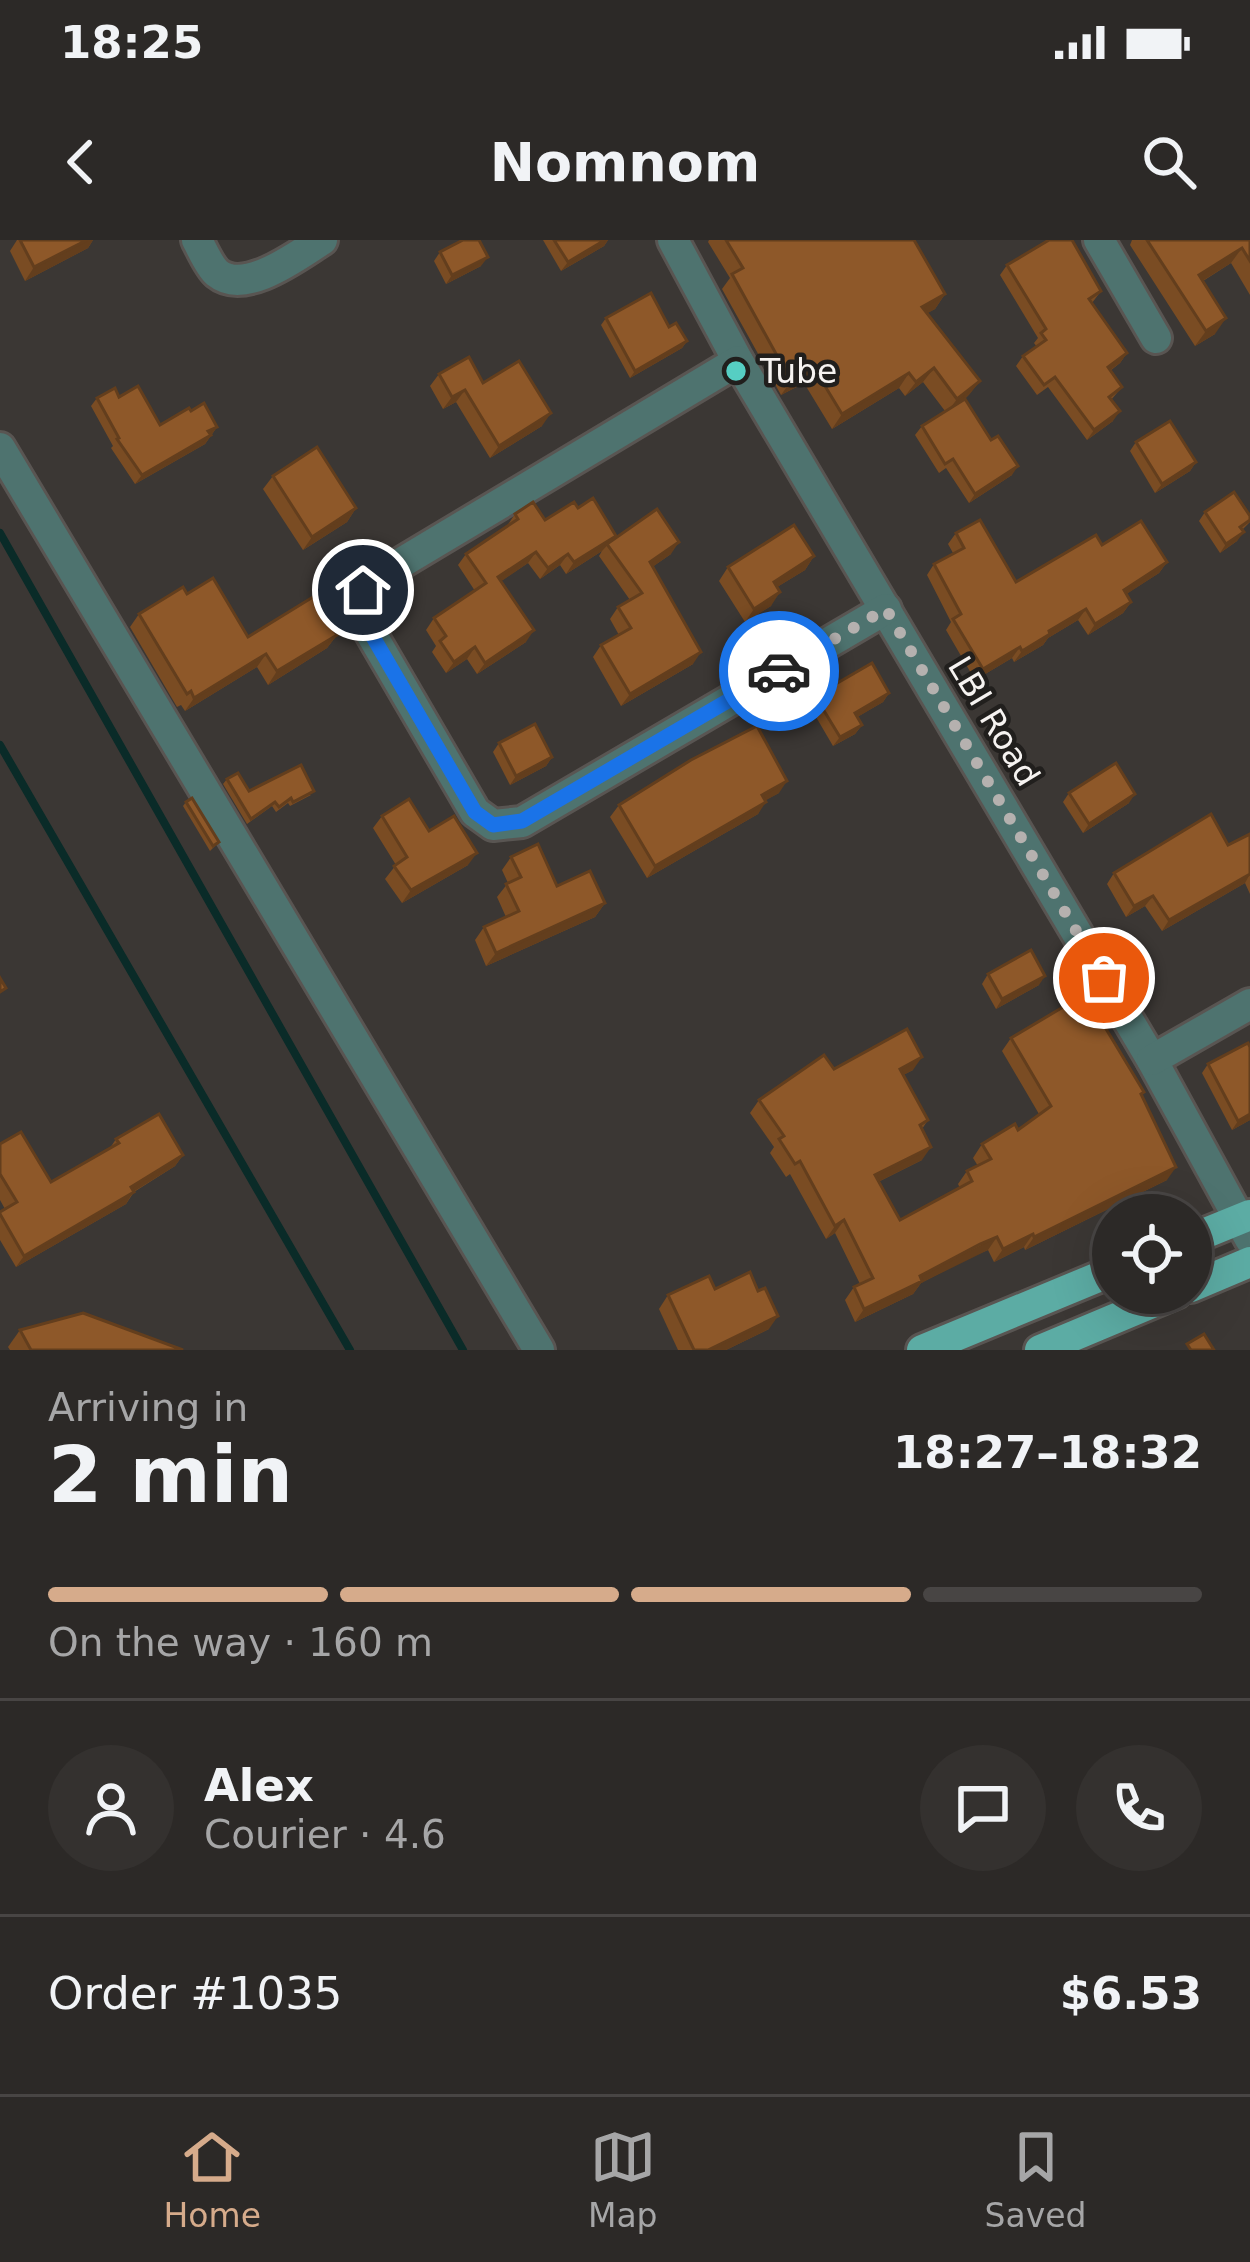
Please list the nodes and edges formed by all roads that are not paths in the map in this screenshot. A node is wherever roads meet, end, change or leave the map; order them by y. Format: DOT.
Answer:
graph roads {
  1 [pos="196,240"];
  2 [pos="322,240"];
  3 [pos="673,240"];
  4 [pos="1099,240"];
  5 [pos="1156,338"];
  6 [pos="738,361"];
  7 [pos="0,448"];
  8 [pos="886,609"];
  9 [pos="1250,1004"];
  10 [pos="1152,1060"];
  11 [pos="1246,1224"];
  12 [pos="1212,1233"];
  13 [pos="1250,1262"];
  14 [pos="1212,1278"];
  15 [pos="1092,1280"];
  16 [pos="1126,1314"];
  17 [pos="539,1350"];
  18 [pos="922,1350"];
  19 [pos="1040,1350"];
  1 -- 2 [label="street"];
  3 -- 6 [label="street, LBI Road"];
  4 -- 5 [label="street"];
  6 -- 8 [label="street, LBI Road"];
  6 -- 8 [label="street"];
  7 -- 17 [label="street"];
  8 -- 10 [label="street, LBI Road"];
  9 -- 10 [label="street"];
  10 -- 11 [label="street, LBI Road"];
  11 -- 12 [label="main road"];
  13 -- 14 [label="main road"];
  15 -- 18 [label="main road"];
  16 -- 19 [label="main road"];
}
